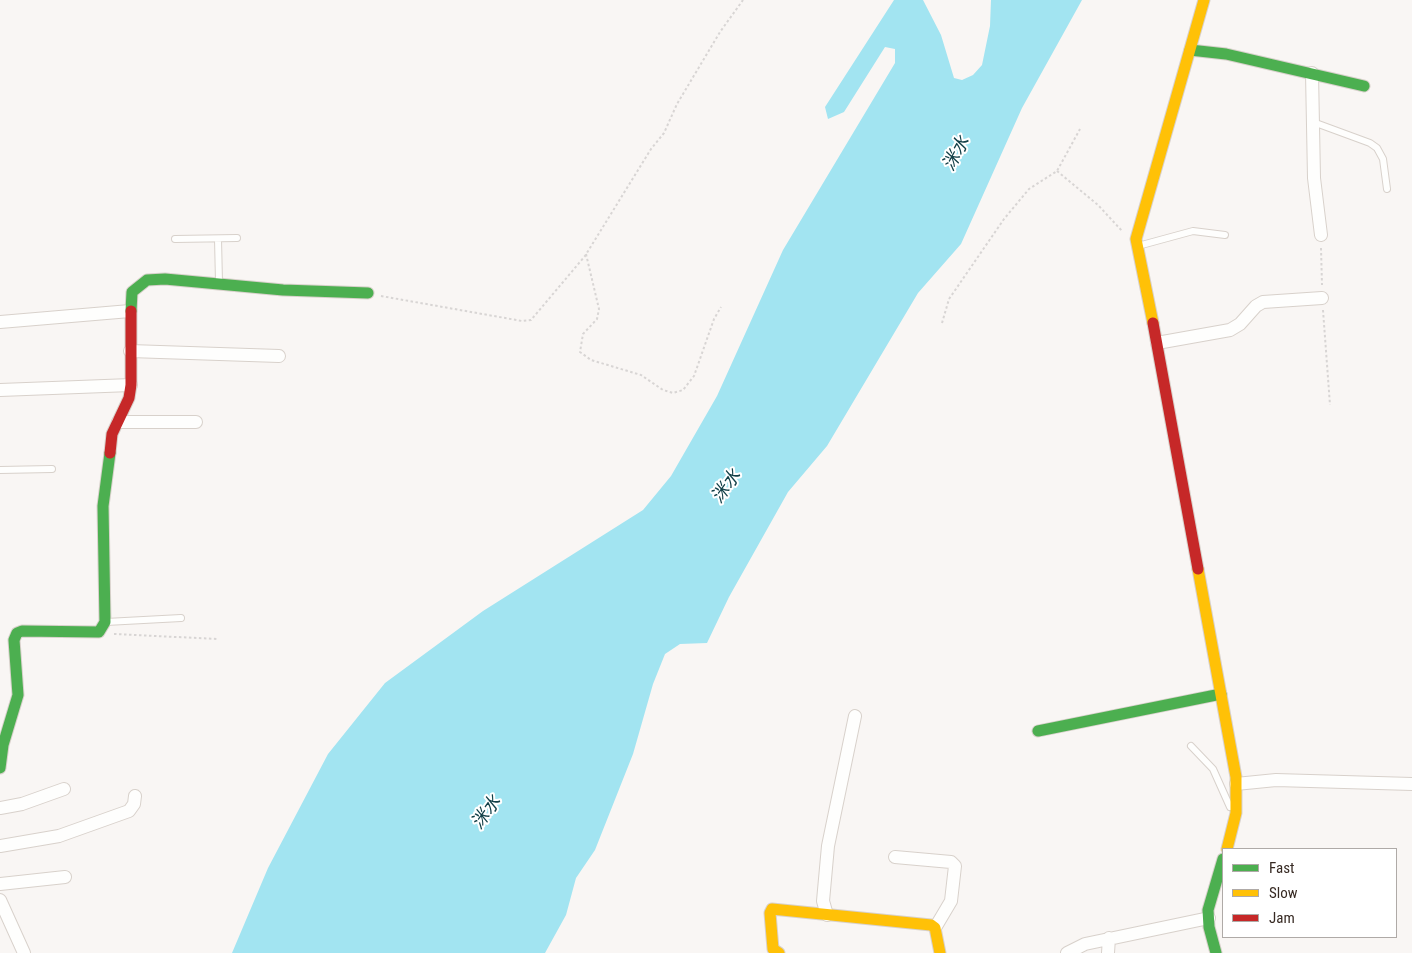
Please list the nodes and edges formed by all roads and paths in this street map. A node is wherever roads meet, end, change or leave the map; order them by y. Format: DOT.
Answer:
graph roads {
  1 [pos="743,0"];
  2 [pos="1204,0"];
  3 [pos="1190,50"];
  4 [pos="1312,73"];
  5 [pos="1364,86"];
  6 [pos="1313,122"];
  7 [pos="1080,129"];
  8 [pos="1057,171"];
  9 [pos="1388,189"];
  10 [pos="1225,235"];
  11 [pos="1321,235"];
  12 [pos="218,238"];
  13 [pos="237,238"];
  14 [pos="174,239"];
  15 [pos="1137,246"];
  16 [pos="586,254"];
  17 [pos="219,285"];
  18 [pos="368,293"];
  19 [pos="1322,298"];
  20 [pos="721,307"];
  21 [pos="130,311"];
  22 [pos="0,322"];
  23 [pos="942,323"];
  24 [pos="1157,343"];
  25 [pos="130,351"];
  26 [pos="279,356"];
  27 [pos="131,385"];
  28 [pos="0,390"];
  29 [pos="1330,405"];
  30 [pos="118,422"];
  31 [pos="196,422"];
  32 [pos="52,469"];
  33 [pos="0,470"];
  34 [pos="181,618"];
  35 [pos="102,627"];
  36 [pos="218,639"];
  37 [pos="1221,694"];
  38 [pos="855,716"];
  39 [pos="1038,731"];
  40 [pos="1191,746"];
  41 [pos="0,768"];
  42 [pos="1236,784"];
  43 [pos="1412,784"];
  44 [pos="64,789"];
  45 [pos="135,796"];
  46 [pos="0,808"];
  47 [pos="1236,818"];
  48 [pos="0,846"];
  49 [pos="1226,848"];
  50 [pos="895,856"];
  51 [pos="1222,861"];
  52 [pos="65,877"];
  53 [pos="0,884"];
  54 [pos="0,900"];
  55 [pos="827,915"];
  56 [pos="1209,918"];
  57 [pos="935,928"];
  58 [pos="1109,938"];
  59 [pos="24,953"];
  60 [pos="778,953"];
  61 [pos="940,953"];
  62 [pos="1068,953"];
  63 [pos="1108,953"];
  64 [pos="1216,953"];
  1 -- 16 [label="path"];
  2 -- 3 [label="street"];
  3 -- 4 [label="street"];
  3 -- 15 [label="street"];
  4 -- 5 [label="street"];
  4 -- 6 [label="street"];
  6 -- 9 [label="lane"];
  6 -- 11 [label="street"];
  7 -- 8 [label="path"];
  8 -- 15 [label="path"];
  8 -- 23 [label="path"];
  10 -- 15 [label="lane"];
  11 -- 19 [label="path"];
  12 -- 13 [label="lane"];
  12 -- 14 [label="lane"];
  12 -- 17 [label="lane"];
  15 -- 24 [label="street"];
  16 -- 18 [label="path"];
  16 -- 20 [label="path"];
  17 -- 18 [label="street"];
  17 -- 21 [label="street"];
  19 -- 24 [label="street"];
  19 -- 29 [label="path"];
  21 -- 22 [label="street"];
  21 -- 25 [label="street"];
  24 -- 37 [label="street"];
  25 -- 26 [label="street"];
  25 -- 27 [label="street"];
  27 -- 28 [label="street"];
  27 -- 30 [label="street"];
  30 -- 31 [label="street"];
  30 -- 35 [label="street"];
  32 -- 33 [label="lane"];
  34 -- 35 [label="lane"];
  35 -- 36 [label="path"];
  35 -- 41 [label="street"];
  37 -- 39 [label="street"];
  37 -- 42 [label="street"];
  38 -- 55 [label="street"];
  40 -- 47 [label="lane"];
  42 -- 43 [label="street"];
  42 -- 47 [label="street"];
  44 -- 46 [label="street"];
  45 -- 48 [label="street"];
  47 -- 49 [label="street"];
  50 -- 57 [label="street"];
  51 -- 56 [label="street"];
  52 -- 53 [label="street"];
  54 -- 59 [label="street"];
  55 -- 57 [label="street"];
  55 -- 60 [label="street"];
  56 -- 58 [label="street"];
  56 -- 64 [label="street"];
  57 -- 61 [label="street"];
  58 -- 62 [label="street"];
  58 -- 63 [label="street"];
}
